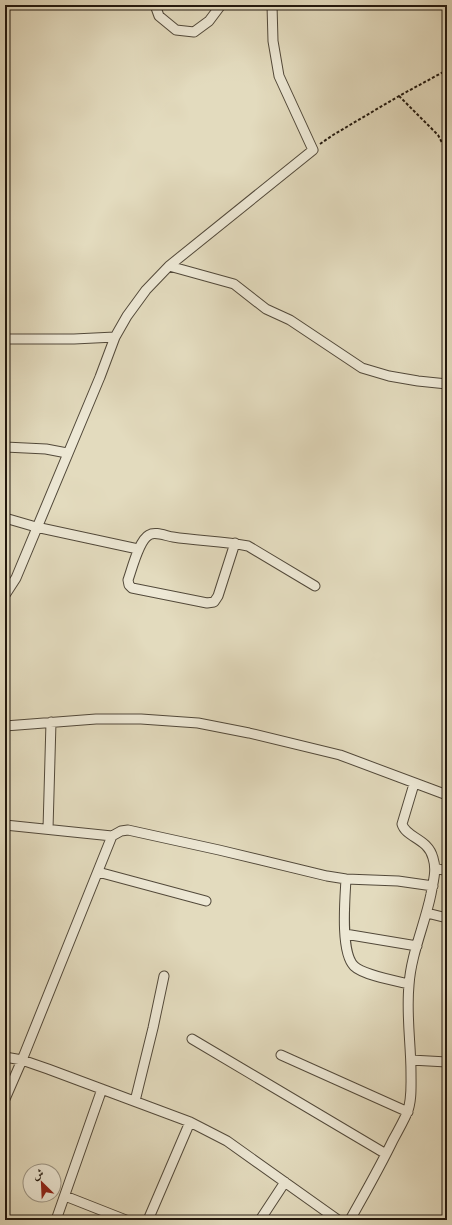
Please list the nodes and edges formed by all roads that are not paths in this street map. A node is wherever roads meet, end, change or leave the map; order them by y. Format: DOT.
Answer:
graph roads {
  1 [pos="155,5"];
  2 [pos="221,5"];
  3 [pos="272,5"];
  4 [pos="169,266"];
  5 [pos="115,337"];
  6 [pos="5,339"];
  7 [pos="447,384"];
  8 [pos="5,447"];
  9 [pos="67,453"];
  10 [pos="5,518"];
  11 [pos="36,527"];
  12 [pos="235,543"];
  13 [pos="138,549"];
  14 [pos="315,586"];
  15 [pos="5,596"];
  16 [pos="51,722"];
  17 [pos="5,726"];
  18 [pos="414,784"];
  19 [pos="447,795"];
  20 [pos="5,826"];
  21 [pos="48,830"];
  22 [pos="112,836"];
  23 [pos="435,868"];
  24 [pos="447,871"];
  25 [pos="98,872"];
  26 [pos="346,878"];
  27 [pos="432,886"];
  28 [pos="206,900"];
  29 [pos="427,913"];
  30 [pos="447,918"];
  31 [pos="345,934"];
  32 [pos="417,946"];
  33 [pos="164,976"];
  34 [pos="409,984"];
  35 [pos="192,1039"];
  36 [pos="281,1055"];
  37 [pos="5,1057"];
  38 [pos="22,1060"];
  39 [pos="411,1060"];
  40 [pos="447,1062"];
  41 [pos="102,1089"];
  42 [pos="5,1100"];
  43 [pos="135,1101"];
  44 [pos="408,1112"];
  45 [pos="190,1122"];
  46 [pos="386,1154"];
  47 [pos="285,1182"];
  48 [pos="64,1196"];
  49 [pos="56,1220"];
  50 [pos="126,1220"];
  51 [pos="148,1220"];
  52 [pos="260,1220"];
  53 [pos="338,1220"];
  54 [pos="350,1220"];
  1 -- 2 [label="street"];
  3 -- 4 [label="street"];
  4 -- 5 [label="street"];
  4 -- 7 [label="street"];
  5 -- 6 [label="street"];
  5 -- 9 [label="street"];
  8 -- 9 [label="street"];
  9 -- 11 [label="street"];
  10 -- 11 [label="street"];
  11 -- 13 [label="street"];
  11 -- 15 [label="street"];
  12 -- 13 [label="street"];
  12 -- 13 [label="street"];
  12 -- 14 [label="street"];
  16 -- 17 [label="street"];
  16 -- 18 [label="street"];
  16 -- 21 [label="street"];
  18 -- 19 [label="street"];
  18 -- 23 [label="street"];
  20 -- 21 [label="street"];
  21 -- 22 [label="street"];
  22 -- 25 [label="street"];
  22 -- 26 [label="street"];
  23 -- 24 [label="street"];
  23 -- 27 [label="street"];
  25 -- 28 [label="street"];
  25 -- 38 [label="street"];
  26 -- 27 [label="street"];
  26 -- 31 [label="street"];
  27 -- 29 [label="street"];
  29 -- 30 [label="street"];
  29 -- 32 [label="street"];
  31 -- 32 [label="street"];
  31 -- 34 [label="street"];
  32 -- 34 [label="street"];
  33 -- 43 [label="street"];
  34 -- 39 [label="street"];
  35 -- 46 [label="street"];
  36 -- 44 [label="street"];
  37 -- 38 [label="street"];
  38 -- 41 [label="street"];
  38 -- 42 [label="street"];
  39 -- 40 [label="street"];
  39 -- 44 [label="street"];
  41 -- 43 [label="street"];
  41 -- 48 [label="street"];
  43 -- 45 [label="street"];
  44 -- 46 [label="street"];
  45 -- 47 [label="street"];
  45 -- 51 [label="street"];
  46 -- 54 [label="street"];
  47 -- 52 [label="street"];
  47 -- 53 [label="street"];
  48 -- 49 [label="street"];
  48 -- 50 [label="street"];
}
